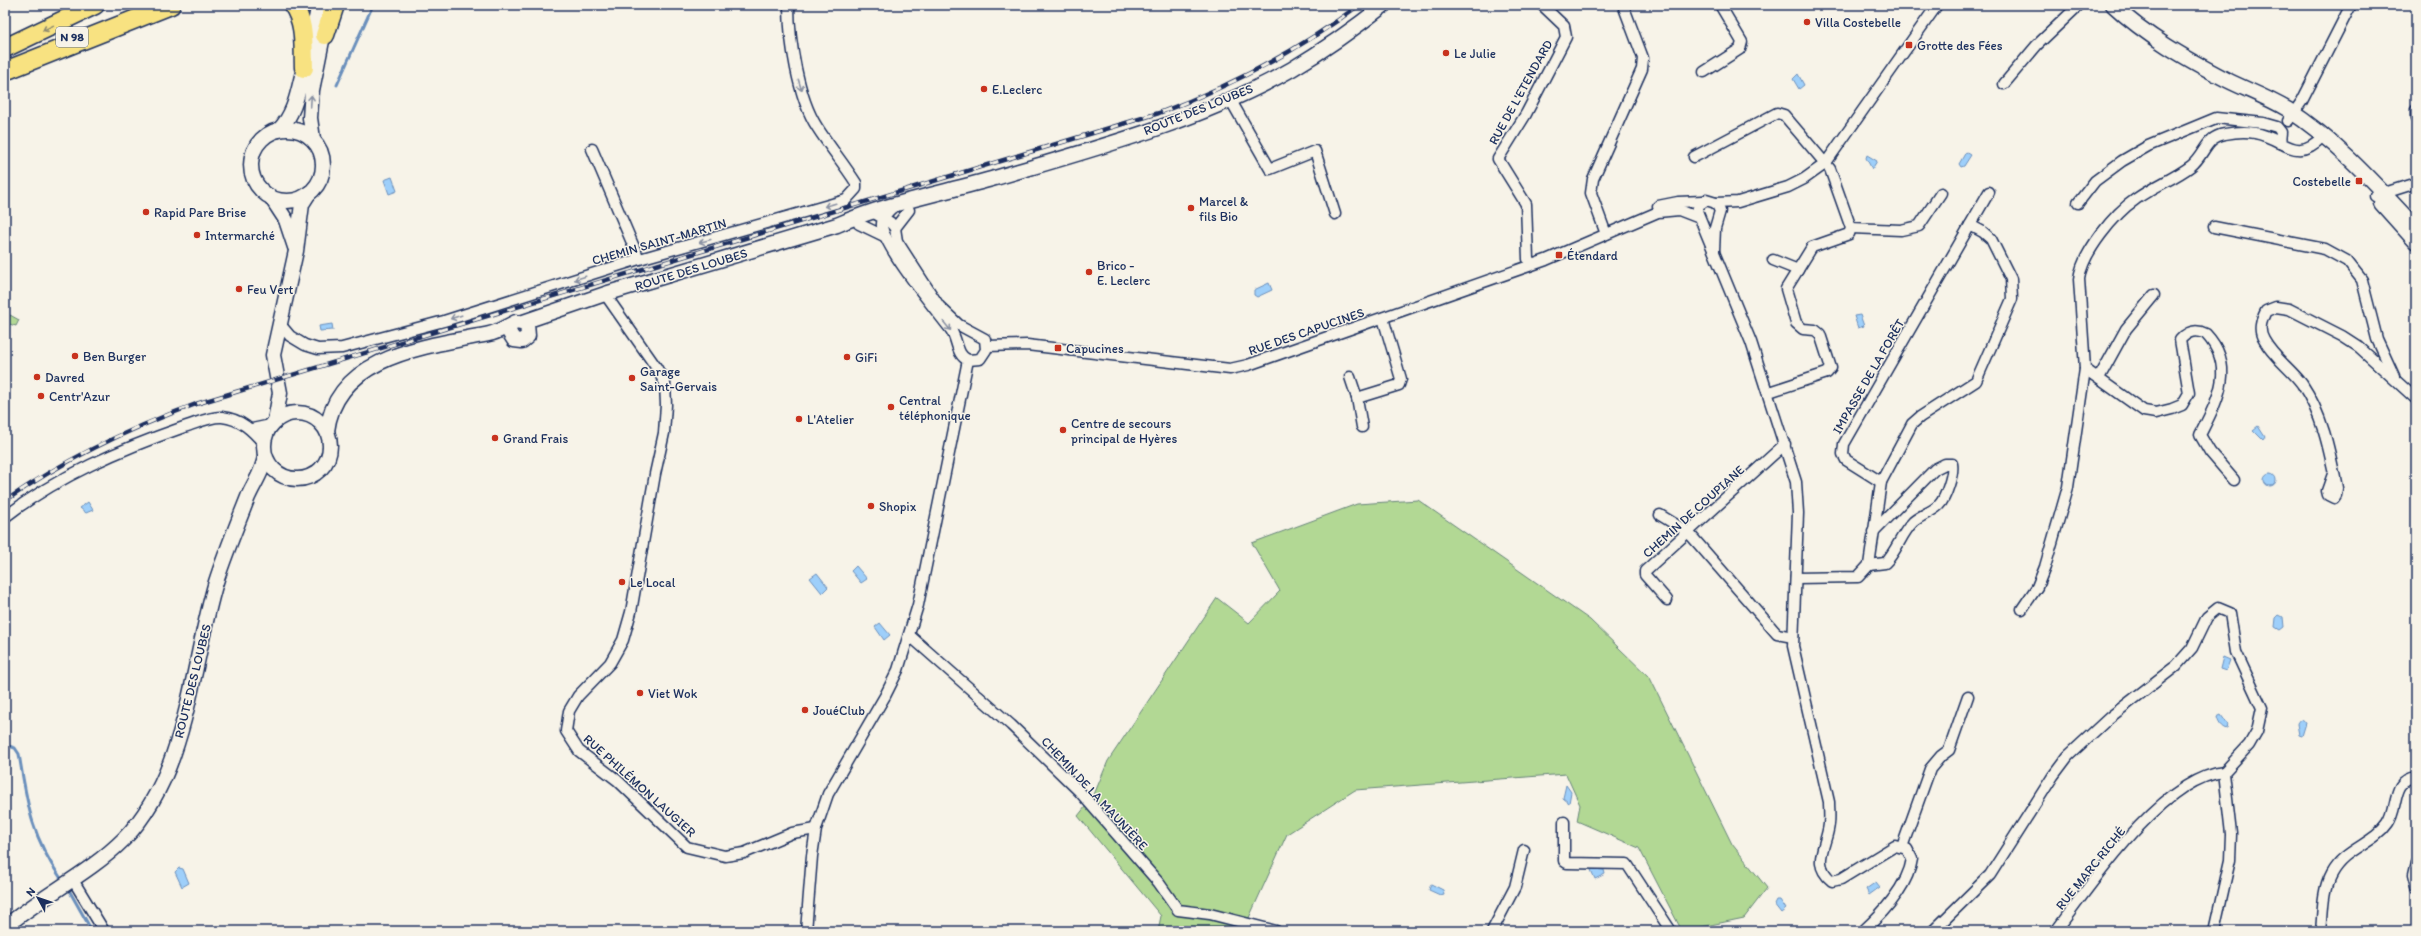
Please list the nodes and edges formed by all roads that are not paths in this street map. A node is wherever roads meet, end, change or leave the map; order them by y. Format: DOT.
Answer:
graph roads {
  1 [pos="95,5"];
  2 [pos="138,5"];
  3 [pos="172,5"];
  4 [pos="293,5"];
  5 [pos="318,5"];
  6 [pos="326,5"];
  7 [pos="334,5"];
  8 [pos="789,5"];
  9 [pos="1384,5"];
  10 [pos="1542,5"];
  11 [pos="1623,5"];
  12 [pos="1720,5"];
  13 [pos="1937,5"];
  14 [pos="2079,5"];
  15 [pos="2103,5"];
  16 [pos="2113,5"];
  17 [pos="2351,5"];
  18 [pos="325,35"];
  19 [pos="5,48"];
  20 [pos="2178,54"];
  21 [pos="304,68"];
  22 [pos="5,70"];
  23 [pos="1704,72"];
  24 [pos="2004,84"];
  25 [pos="1230,99"];
  26 [pos="2416,110"];
  27 [pos="2291,118"];
  28 [pos="2416,119"];
  29 [pos="279,130"];
  30 [pos="2320,139"];
  31 [pos="313,140"];
  32 [pos="2280,143"];
  33 [pos="592,149"];
  34 [pos="1694,157"];
  35 [pos="1826,164"];
  36 [pos="996,178"];
  37 [pos="2416,183"];
  38 [pos="1989,192"];
  39 [pos="309,193"];
  40 [pos="1942,193"];
  41 [pos="2379,195"];
  42 [pos="271,197"];
  43 [pos="1703,201"];
  44 [pos="1738,202"];
  45 [pos="1716,203"];
  46 [pos="2078,203"];
  47 [pos="909,210"];
  48 [pos="878,214"];
  49 [pos="1335,214"];
  50 [pos="1719,217"];
  51 [pos="1700,219"];
  52 [pos="859,224"];
  53 [pos="837,225"];
  54 [pos="1970,225"];
  55 [pos="2214,227"];
  56 [pos="895,228"];
  57 [pos="1619,228"];
  58 [pos="1851,228"];
  59 [pos="2416,228"];
  60 [pos="1606,234"];
  61 [pos="886,237"];
  62 [pos="2416,242"];
  63 [pos="1714,251"];
  64 [pos="296,252"];
  65 [pos="639,259"];
  66 [pos="1773,260"];
  67 [pos="1531,265"];
  68 [pos="1798,270"];
  69 [pos="605,294"];
  70 [pos="2154,295"];
  71 [pos="1383,318"];
  72 [pos="279,323"];
  73 [pos="975,333"];
  74 [pos="987,346"];
  75 [pos="958,348"];
  76 [pos="968,360"];
  77 [pos="2085,369"];
  78 [pos="1350,377"];
  79 [pos="2099,378"];
  80 [pos="2396,380"];
  81 [pos="1769,392"];
  82 [pos="280,393"];
  83 [pos="1356,398"];
  84 [pos="2416,399"];
  85 [pos="334,401"];
  86 [pos="304,414"];
  87 [pos="273,423"];
  88 [pos="1362,427"];
  89 [pos="252,429"];
  90 [pos="327,431"];
  91 [pos="1785,444"];
  92 [pos="265,450"];
  93 [pos="2333,474"];
  94 [pos="284,477"];
  95 [pos="2234,480"];
  96 [pos="1881,482"];
  97 [pos="243,510"];
  98 [pos="1660,515"];
  99 [pos="5,517"];
  100 [pos="1688,532"];
  101 [pos="1873,532"];
  102 [pos="1869,565"];
  103 [pos="1796,578"];
  104 [pos="1667,600"];
  105 [pos="2022,609"];
  106 [pos="909,635"];
  107 [pos="1793,637"];
  108 [pos="1968,696"];
  109 [pos="2224,772"];
  110 [pos="2416,777"];
  111 [pos="1564,822"];
  112 [pos="816,829"];
  113 [pos="1902,847"];
  114 [pos="1524,850"];
  115 [pos="2416,862"];
  116 [pos="73,880"];
  117 [pos="2416,887"];
  118 [pos="5,927"];
  119 [pos="104,931"];
  120 [pos="806,931"];
  121 [pos="1276,931"];
  122 [pos="1492,931"];
  123 [pos="1671,931"];
  124 [pos="1863,931"];
  125 [pos="1933,931"];
  126 [pos="2056,931"];
  127 [pos="2214,931"];
  128 [pos="2321,931"];
  1 -- 19 [label="highway, one-way"];
  2 -- 22 [label="highway, N 98"];
  3 -- 22 [label="highway"];
  4 -- 21 [label="highway"];
  5 -- 21 [label="main road"];
  6 -- 18 [label="main road"];
  7 -- 18 [label="highway"];
  8 -- 65 [label="street, CHEMIN SAINT-MARTIN, one-way"];
  9 -- 25 [label="main road, ROUTE DES LOUBES"];
  10 -- 67 [label="street, RUE DE L'ETENDARD"];
  11 -- 60 [label="street"];
  12 -- 23 [label="street"];
  13 -- 35 [label="street"];
  14 -- 24 [label="street"];
  15 -- 20 [label="main road"];
  16 -- 20 [label="main road"];
  17 -- 27 [label="street"];
  31 -- 18 [label="main road, one-way"];
  20 -- 27 [label="main road"];
  21 -- 29 [label="main road"];
  25 -- 36 [label="main road, ROUTE DES LOUBES"];
  25 -- 49 [label="street"];
  26 -- 28 [label="street"];
  27 -- 30 [label="main road"];
  29 -- 31 [label="main road"];
  29 -- 42 [label="main road"];
  30 -- 32 [label="street"];
  30 -- 41 [label="main road"];
  31 -- 39 [label="main road"];
  32 -- 46 [label="street"];
  32 -- 77 [label="street"];
  33 -- 65 [label="street"];
  34 -- 35 [label="street"];
  35 -- 44 [label="street"];
  35 -- 58 [label="street"];
  36 -- 47 [label="main road, ROUTE DES LOUBES"];
  36 -- 48 [label="main road, ROUTE DES LOUBES"];
  37 -- 41 [label="street"];
  38 -- 54 [label="street, IMPASSE DE LA FORÊT"];
  39 -- 42 [label="main road"];
  39 -- 64 [label="main road"];
  40 -- 58 [label="street"];
  41 -- 59 [label="main road"];
  41 -- 62 [label="main road"];
  42 -- 64 [label="main road"];
  43 -- 45 [label="street"];
  43 -- 51 [label="street"];
  43 -- 57 [label="street, RUE DES CAPUCINES"];
  44 -- 45 [label="street"];
  44 -- 50 [label="street"];
  45 -- 50 [label="street"];
  47 -- 48 [label="main road, ROUTE DES LOUBES"];
  47 -- 56 [label="street"];
  48 -- 52 [label="main road, ROUTE DES LOUBES"];
  48 -- 53 [label="main road, ROUTE DES LOUBES"];
  48 -- 56 [label="street"];
  48 -- 61 [label="street"];
  50 -- 51 [label="street"];
  50 -- 63 [label="street"];
  51 -- 57 [label="street, RUE DES CAPUCINES"];
  51 -- 63 [label="street"];
  52 -- 53 [label="main road, ROUTE DES LOUBES"];
  52 -- 61 [label="street"];
  53 -- 69 [label="main road, ROUTE DES LOUBES"];
  54 -- 96 [label="street, IMPASSE DE LA FORÊT"];
  54 -- 96 [label="street"];
  55 -- 80 [label="street"];
  56 -- 73 [label="street"];
  57 -- 60 [label="street, RUE DES CAPUCINES"];
  58 -- 68 [label="street"];
  60 -- 67 [label="street, RUE DES CAPUCINES"];
  61 -- 75 [label="street, one-way"];
  63 -- 81 [label="street"];
  64 -- 72 [label="main road"];
  65 -- 72 [label="street, CHEMIN SAINT-MARTIN, one-way"];
  66 -- 68 [label="street"];
  67 -- 71 [label="street, RUE DES CAPUCINES"];
  68 -- 81 [label="street"];
  69 -- 85 [label="main road, ROUTE DES LOUBES"];
  69 -- 112 [label="street, RUE PHILÉMON LAUGIER"];
  70 -- 79 [label="street"];
  71 -- 74 [label="street, RUE DES CAPUCINES"];
  71 -- 83 [label="street"];
  72 -- 82 [label="main road"];
  73 -- 74 [label="street"];
  73 -- 75 [label="street"];
  74 -- 76 [label="street"];
  75 -- 76 [label="street"];
  76 -- 106 [label="street"];
  77 -- 79 [label="street"];
  77 -- 105 [label="street"];
  78 -- 83 [label="street"];
  79 -- 95 [label="street"];
  80 -- 84 [label="street"];
  80 -- 93 [label="street"];
  81 -- 91 [label="street"];
  82 -- 86 [label="main road"];
  82 -- 87 [label="main road"];
  83 -- 88 [label="street"];
  85 -- 86 [label="main road, ROUTE DES LOUBES"];
  85 -- 90 [label="main road, ROUTE DES LOUBES"];
  86 -- 87 [label="main road"];
  86 -- 90 [label="main road"];
  87 -- 89 [label="street"];
  87 -- 92 [label="main road"];
  89 -- 92 [label="street"];
  89 -- 99 [label="street"];
  90 -- 94 [label="main road"];
  91 -- 100 [label="street, CHEMIN DE COUPIANE"];
  91 -- 103 [label="street"];
  92 -- 94 [label="main road"];
  92 -- 97 [label="main road, ROUTE DES LOUBES"];
  94 -- 97 [label="main road, ROUTE DES LOUBES"];
  96 -- 101 [label="street"];
  97 -- 116 [label="main road, ROUTE DES LOUBES"];
  98 -- 100 [label="street"];
  100 -- 104 [label="street, CHEMIN DE COUPIANE"];
  100 -- 107 [label="street"];
  101 -- 102 [label="street"];
  101 -- 102 [label="street"];
  102 -- 103 [label="street"];
  103 -- 107 [label="street"];
  106 -- 112 [label="street"];
  106 -- 121 [label="street, CHEMIN DE LA MAUNIÈRE"];
  107 -- 113 [label="street"];
  108 -- 113 [label="street"];
  109 -- 125 [label="street"];
  109 -- 126 [label="street, RUE MARC RICHÉ"];
  109 -- 127 [label="street"];
  110 -- 128 [label="street"];
  111 -- 123 [label="street"];
  112 -- 120 [label="street"];
  113 -- 124 [label="street"];
  114 -- 122 [label="street"];
  115 -- 117 [label="street"];
  116 -- 118 [label="main road, ROUTE DES LOUBES"];
  116 -- 119 [label="street"];
}
